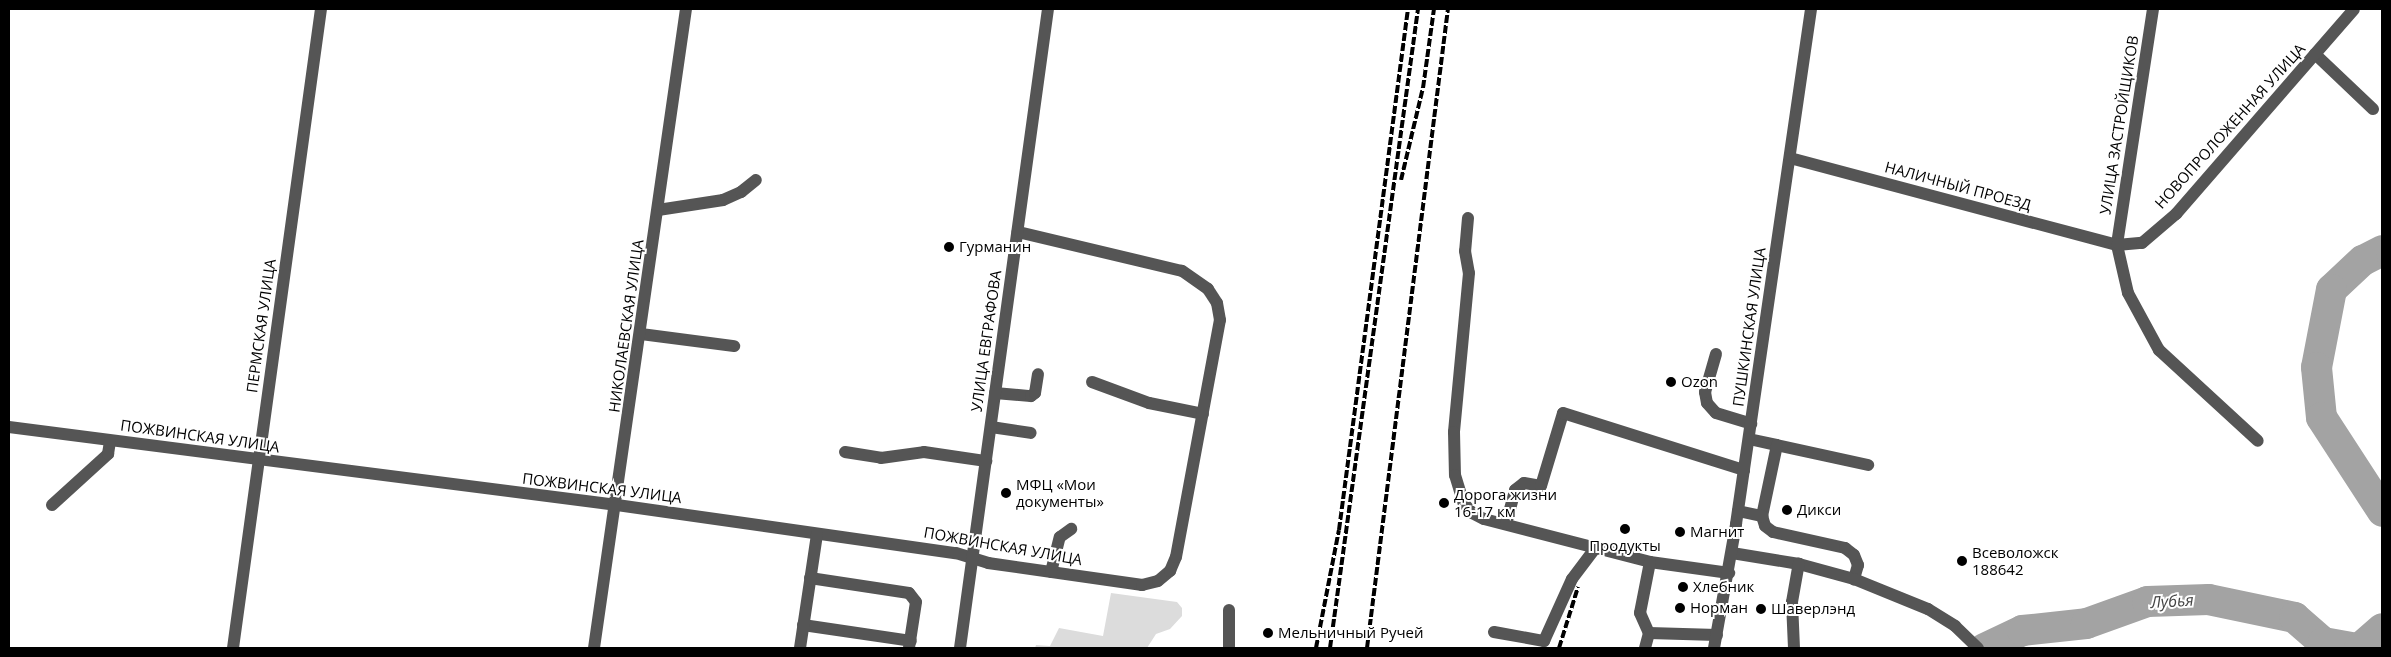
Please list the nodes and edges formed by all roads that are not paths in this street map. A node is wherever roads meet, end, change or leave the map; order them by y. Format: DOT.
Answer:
graph roads {
  1 [pos="321,9"];
  2 [pos="686,9"];
  3 [pos="1048,9"];
  4 [pos="1811,9"];
  5 [pos="2154,9"];
  6 [pos="2354,9"];
  7 [pos="2315,54"];
  8 [pos="2373,109"];
  9 [pos="1790,158"];
  10 [pos="756,180"];
  11 [pos="658,210"];
  12 [pos="1468,218"];
  13 [pos="1018,232"];
  14 [pos="2117,245"];
  15 [pos="641,334"];
  16 [pos="734,346"];
  17 [pos="1716,354"];
  18 [pos="1038,374"];
  19 [pos="1092,382"];
  20 [pos="995,393"];
  21 [pos="1202,414"];
  22 [pos="1751,424"];
  23 [pos="9,427"];
  24 [pos="991,427"];
  25 [pos="1031,433"];
  26 [pos="1749,439"];
  27 [pos="110,441"];
  28 [pos="2258,441"];
  29 [pos="1777,445"];
  30 [pos="845,452"];
  31 [pos="260,461"];
  32 [pos="986,461"];
  33 [pos="1868,465"];
  34 [pos="1744,470"];
  35 [pos="52,505"];
  36 [pos="617,506"];
  37 [pos="1738,511"];
  38 [pos="1762,516"];
  39 [pos="1506,524"];
  40 [pos="1071,529"];
  41 [pos="817,534"];
  42 [pos="1595,548"];
  43 [pos="1732,553"];
  44 [pos="972,558"];
  45 [pos="1650,562"];
  46 [pos="1799,564"];
  47 [pos="1051,572"];
  48 [pos="1729,573"];
  49 [pos="810,578"];
  50 [pos="1854,579"];
  51 [pos="1229,610"];
  52 [pos="803,625"];
  53 [pos="1494,632"];
  54 [pos="1649,633"];
  55 [pos="1717,635"];
  56 [pos="876,642"];
  57 [pos="910,644"];
  58 [pos="1543,645"];
  59 [pos="232,648"];
  60 [pos="594,648"];
  61 [pos="800,648"];
  62 [pos="960,648"];
  63 [pos="1228,648"];
  64 [pos="1645,648"];
  65 [pos="1714,648"];
  66 [pos="1794,648"];
  67 [pos="1978,648"];
  1 -- 31 [label="street, ПЕРМСКАЯ УЛИЦА"];
  2 -- 11 [label="street, НИКОЛАЕВСКАЯ УЛИЦА"];
  3 -- 13 [label="street, УЛИЦА ЕВГРАФОВА"];
  4 -- 9 [label="street, ПУШКИНСКАЯ УЛИЦА"];
  5 -- 14 [label="street, УЛИЦА ЗАСТРОЙЩИКОВ"];
  6 -- 7 [label="street, НОВОПРОЛОЖЕННАЯ УЛИЦА"];
  7 -- 8 [label="street"];
  7 -- 14 [label="street, НОВОПРОЛОЖЕННАЯ УЛИЦА"];
  9 -- 14 [label="street, НАЛИЧНЫЙ ПРОЕЗД"];
  9 -- 22 [label="street, ПУШКИНСКАЯ УЛИЦА"];
  10 -- 11 [label="street"];
  11 -- 15 [label="street, НИКОЛАЕВСКАЯ УЛИЦА"];
  12 -- 39 [label="street"];
  13 -- 20 [label="street, УЛИЦА ЕВГРАФОВА"];
  13 -- 21 [label="street"];
  14 -- 28 [label="street"];
  15 -- 16 [label="street"];
  15 -- 36 [label="street, НИКОЛАЕВСКАЯ УЛИЦА"];
  17 -- 22 [label="street"];
  18 -- 20 [label="street"];
  19 -- 21 [label="street"];
  20 -- 24 [label="street, УЛИЦА ЕВГРАФОВА"];
  21 -- 47 [label="street, ПОЖВИНСКАЯ УЛИЦА"];
  22 -- 26 [label="street, ПУШКИНСКАЯ УЛИЦА"];
  23 -- 27 [label="street, ПОЖВИНСКАЯ УЛИЦА"];
  24 -- 25 [label="street"];
  24 -- 32 [label="street, УЛИЦА ЕВГРАФОВА"];
  26 -- 29 [label="street"];
  26 -- 34 [label="street, ПУШКИНСКАЯ УЛИЦА"];
  27 -- 31 [label="street, ПОЖВИНСКАЯ УЛИЦА"];
  27 -- 35 [label="street"];
  29 -- 33 [label="street"];
  29 -- 38 [label="street"];
  30 -- 32 [label="street"];
  31 -- 36 [label="street, ПОЖВИНСКАЯ УЛИЦА"];
  31 -- 59 [label="street, ПЕРМСКАЯ УЛИЦА"];
  32 -- 44 [label="street, УЛИЦА ЕВГРАФОВА"];
  34 -- 37 [label="street, ПУШКИНСКАЯ УЛИЦА"];
  34 -- 39 [label="street"];
  36 -- 41 [label="street, ПОЖВИНСКАЯ УЛИЦА"];
  36 -- 60 [label="street, НИКОЛАЕВСКАЯ УЛИЦА"];
  37 -- 38 [label="street"];
  37 -- 43 [label="street, ПУШКИНСКАЯ УЛИЦА"];
  38 -- 50 [label="street"];
  39 -- 42 [label="street"];
  40 -- 47 [label="street"];
  41 -- 44 [label="street, ПОЖВИНСКАЯ УЛИЦА"];
  41 -- 49 [label="street"];
  42 -- 45 [label="street"];
  42 -- 58 [label="street"];
  43 -- 46 [label="street"];
  43 -- 48 [label="street, ПУШКИНСКАЯ УЛИЦА"];
  44 -- 47 [label="street, ПОЖВИНСКАЯ УЛИЦА"];
  44 -- 62 [label="street, УЛИЦА ЕВГРАФОВА"];
  45 -- 48 [label="street"];
  45 -- 54 [label="street"];
  46 -- 50 [label="street"];
  46 -- 66 [label="street"];
  48 -- 55 [label="street, ПУШКИНСКАЯ УЛИЦА"];
  49 -- 52 [label="street"];
  49 -- 57 [label="street"];
  50 -- 67 [label="street"];
  51 -- 63 [label="street"];
  52 -- 56 [label="street"];
  52 -- 61 [label="street"];
  53 -- 58 [label="street"];
  54 -- 55 [label="street"];
  54 -- 64 [label="street"];
  55 -- 65 [label="street, ПУШКИНСКАЯ УЛИЦА"];
  56 -- 57 [label="street"];
}
